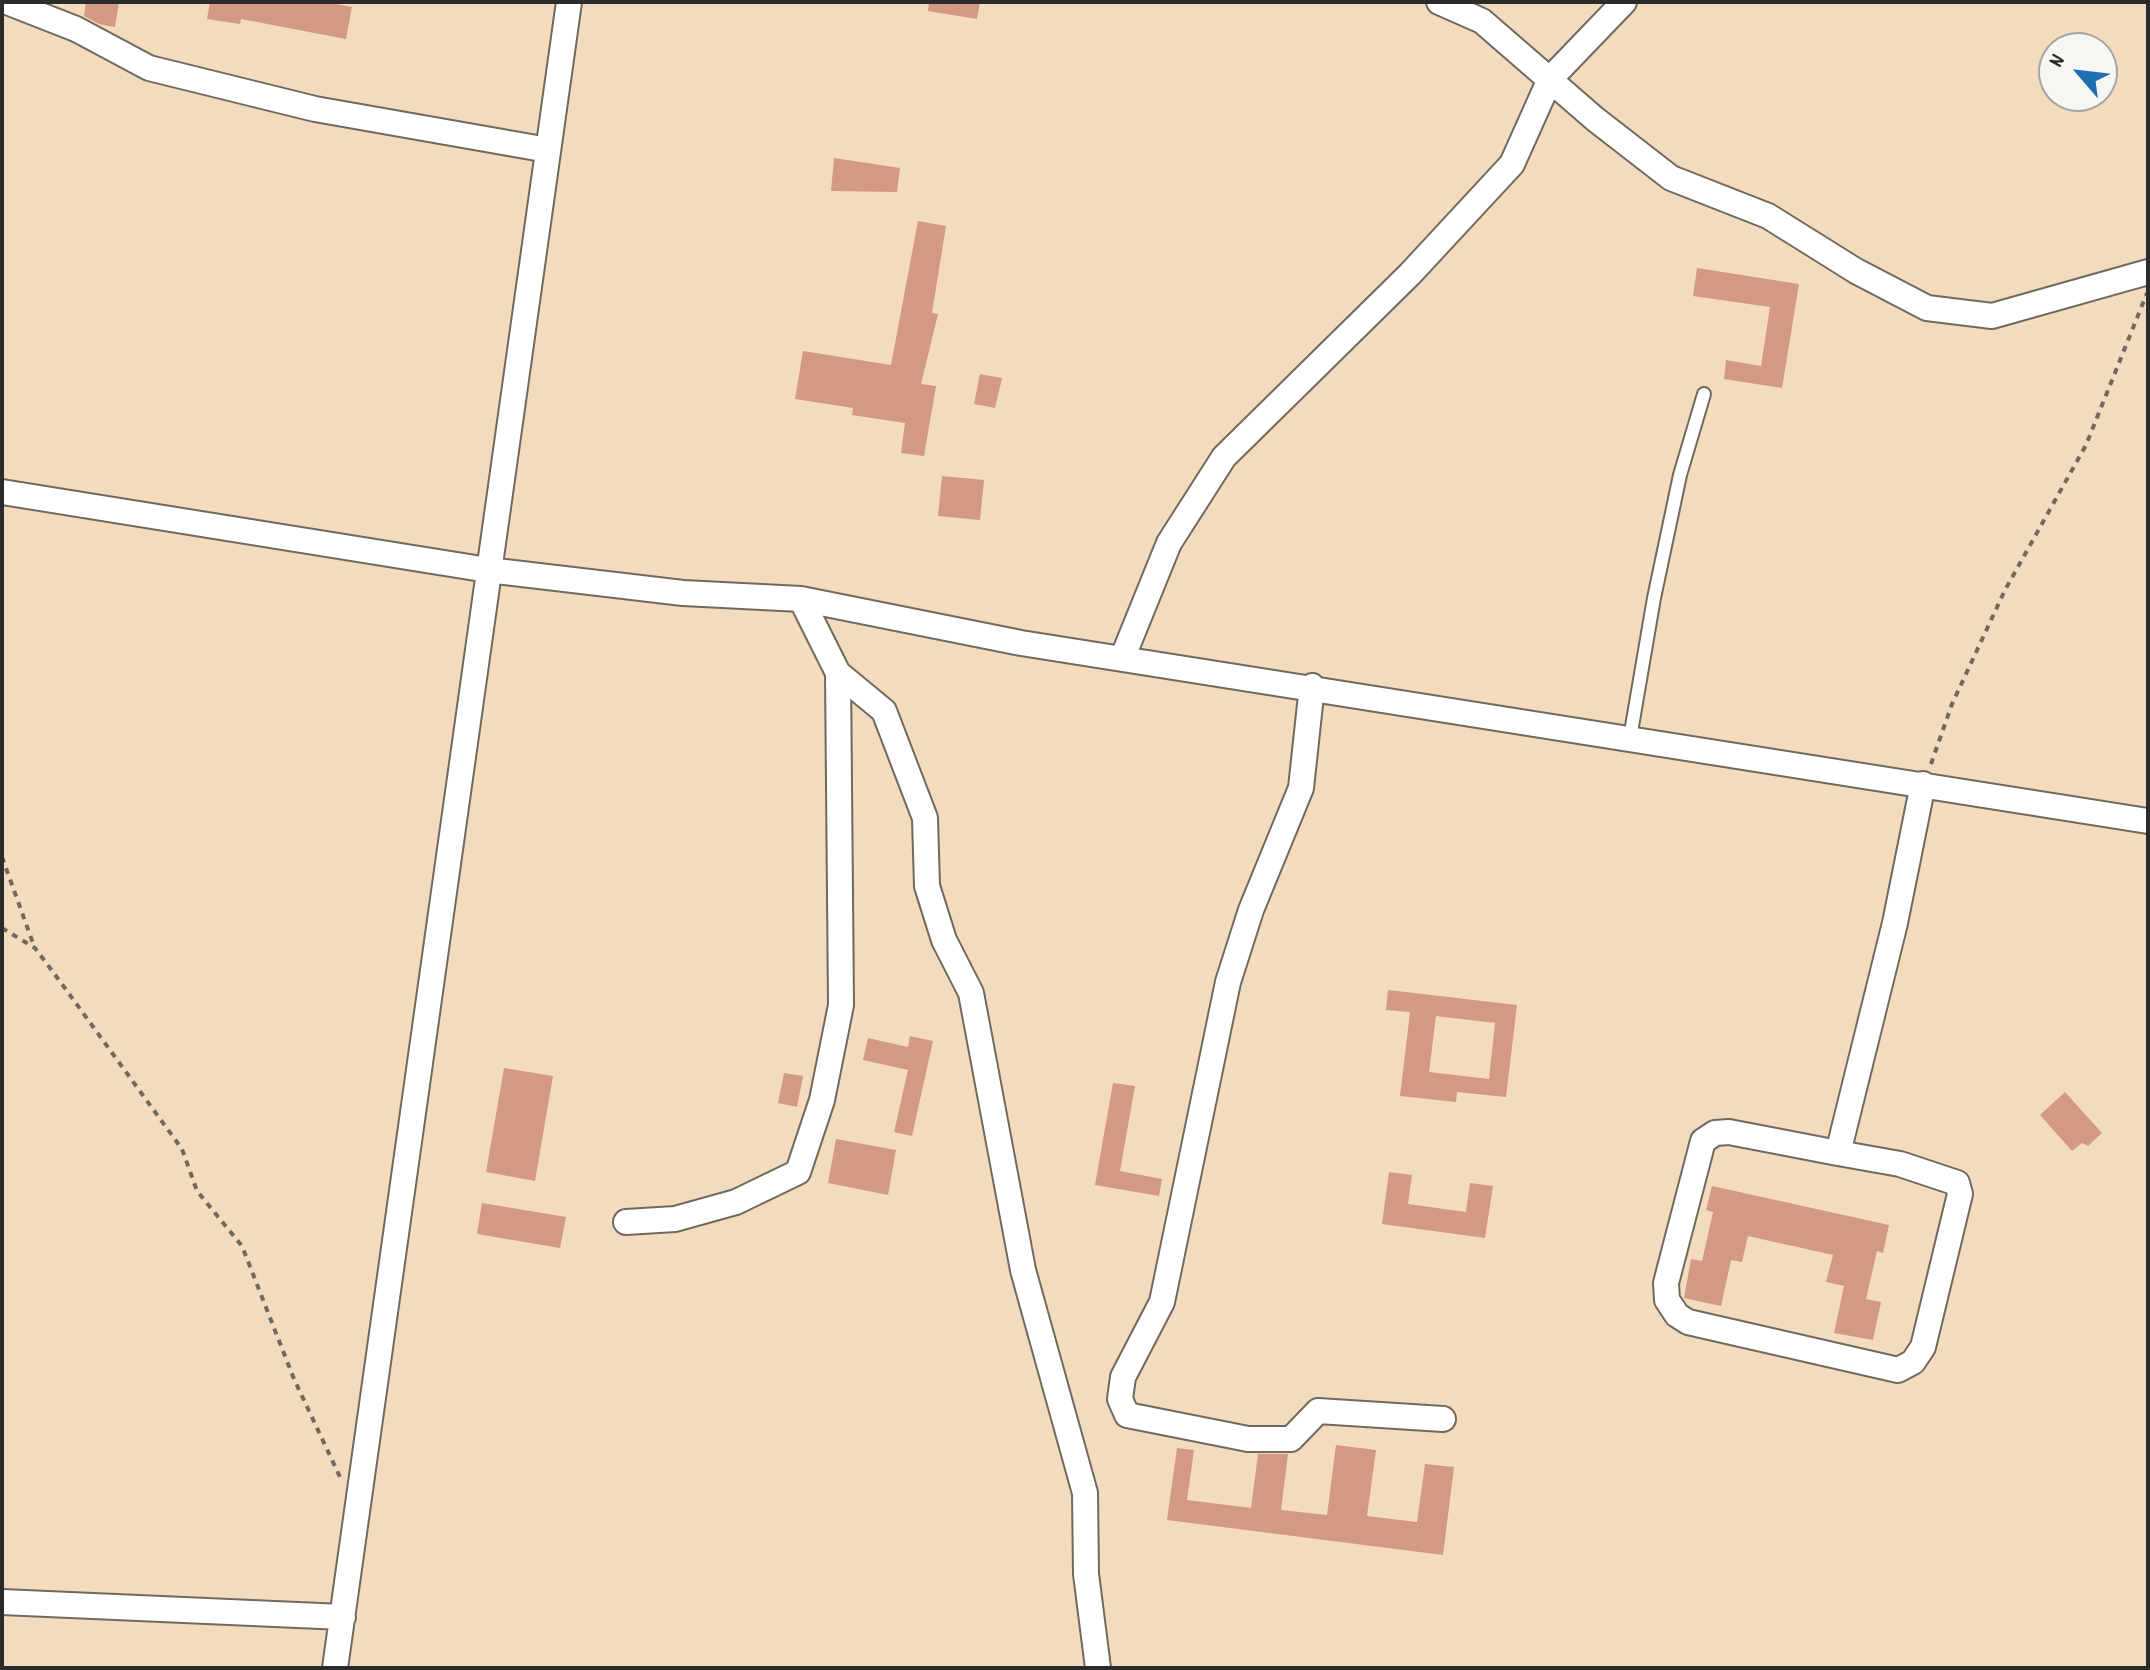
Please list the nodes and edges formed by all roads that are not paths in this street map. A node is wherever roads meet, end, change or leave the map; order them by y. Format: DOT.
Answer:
graph roads {
  1 [pos="7,2"];
  2 [pos="569,2"];
  3 [pos="1439,2"];
  4 [pos="1624,2"];
  5 [pos="1550,79"];
  6 [pos="548,150"];
  7 [pos="2148,272"];
  8 [pos="1704,394"];
  9 [pos="2,492"];
  10 [pos="488,570"];
  11 [pos="801,599"];
  12 [pos="1122,659"];
  13 [pos="838,673"];
  14 [pos="1312,686"];
  15 [pos="1630,738"];
  16 [pos="1923,784"];
  17 [pos="2148,821"];
  18 [pos="1838,1153"];
  19 [pos="626,1222"];
  20 [pos="1443,1419"];
  21 [pos="2,1602"];
  22 [pos="343,1617"];
  23 [pos="335,1668"];
  24 [pos="1098,1668"];
  1 -- 6 [label="street"];
  2 -- 6 [label="street"];
  3 -- 5 [label="street"];
  4 -- 5 [label="street"];
  5 -- 7 [label="street"];
  5 -- 12 [label="street"];
  6 -- 10 [label="street"];
  8 -- 15 [label="lane"];
  9 -- 10 [label="street"];
  10 -- 11 [label="street"];
  10 -- 22 [label="street"];
  11 -- 12 [label="street"];
  11 -- 13 [label="street"];
  12 -- 14 [label="street"];
  13 -- 19 [label="street"];
  13 -- 24 [label="street"];
  14 -- 15 [label="street"];
  14 -- 20 [label="street"];
  15 -- 16 [label="street"];
  16 -- 17 [label="street"];
  16 -- 18 [label="street"];
  18 -- 18 [label="street"];
  21 -- 22 [label="street"];
  22 -- 23 [label="street"];
}
